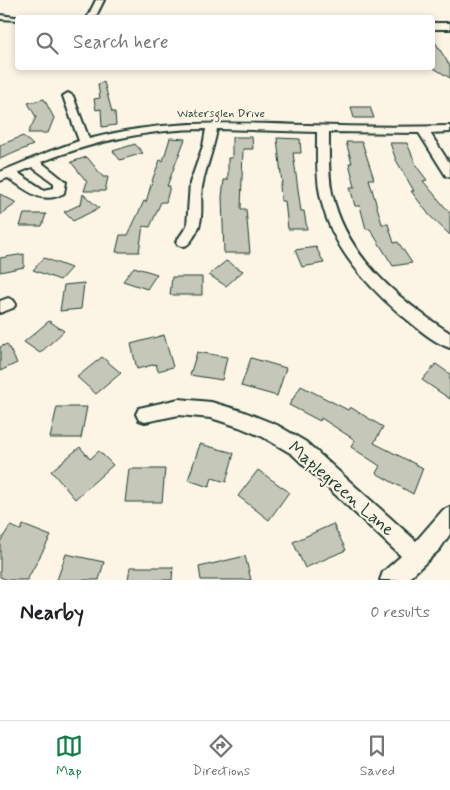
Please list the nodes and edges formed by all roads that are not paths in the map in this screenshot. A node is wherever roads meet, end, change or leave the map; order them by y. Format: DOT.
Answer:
graph roads {
  1 [pos="100,0"];
  2 [pos="92,15"];
  3 [pos="0,17"];
  4 [pos="15,18"];
  5 [pos="435,26"];
  6 [pos="449,27"];
  7 [pos="68,96"];
  8 [pos="212,126"];
  9 [pos="323,129"];
  10 [pos="450,129"];
  11 [pos="422,130"];
  12 [pos="85,143"];
  13 [pos="33,162"];
  14 [pos="450,173"];
  15 [pos="4,175"];
  16 [pos="183,242"];
  17 [pos="450,341"];
  18 [pos="145,414"];
  19 [pos="450,517"];
  20 [pos="416,556"];
  21 [pos="391,580"];
  1 -- 2 [label="street"];
  3 -- 4 [label="street"];
  5 -- 6 [label="street"];
  7 -- 12 [label="street"];
  8 -- 9 [label="street, Watersglen Drive"];
  8 -- 12 [label="street, Watersglen Drive"];
  8 -- 16 [label="street"];
  9 -- 11 [label="street, Watersglen Drive"];
  9 -- 17 [label="street"];
  10 -- 11 [label="street, Watersglen Drive"];
  11 -- 14 [label="street"];
  12 -- 13 [label="street, Watersglen Drive"];
  13 -- 15 [label="street, Watersglen Drive"];
  13 -- 15 [label="street"];
  18 -- 20 [label="street, Maplegreen Lane"];
  19 -- 20 [label="street"];
  20 -- 21 [label="street"];
}
